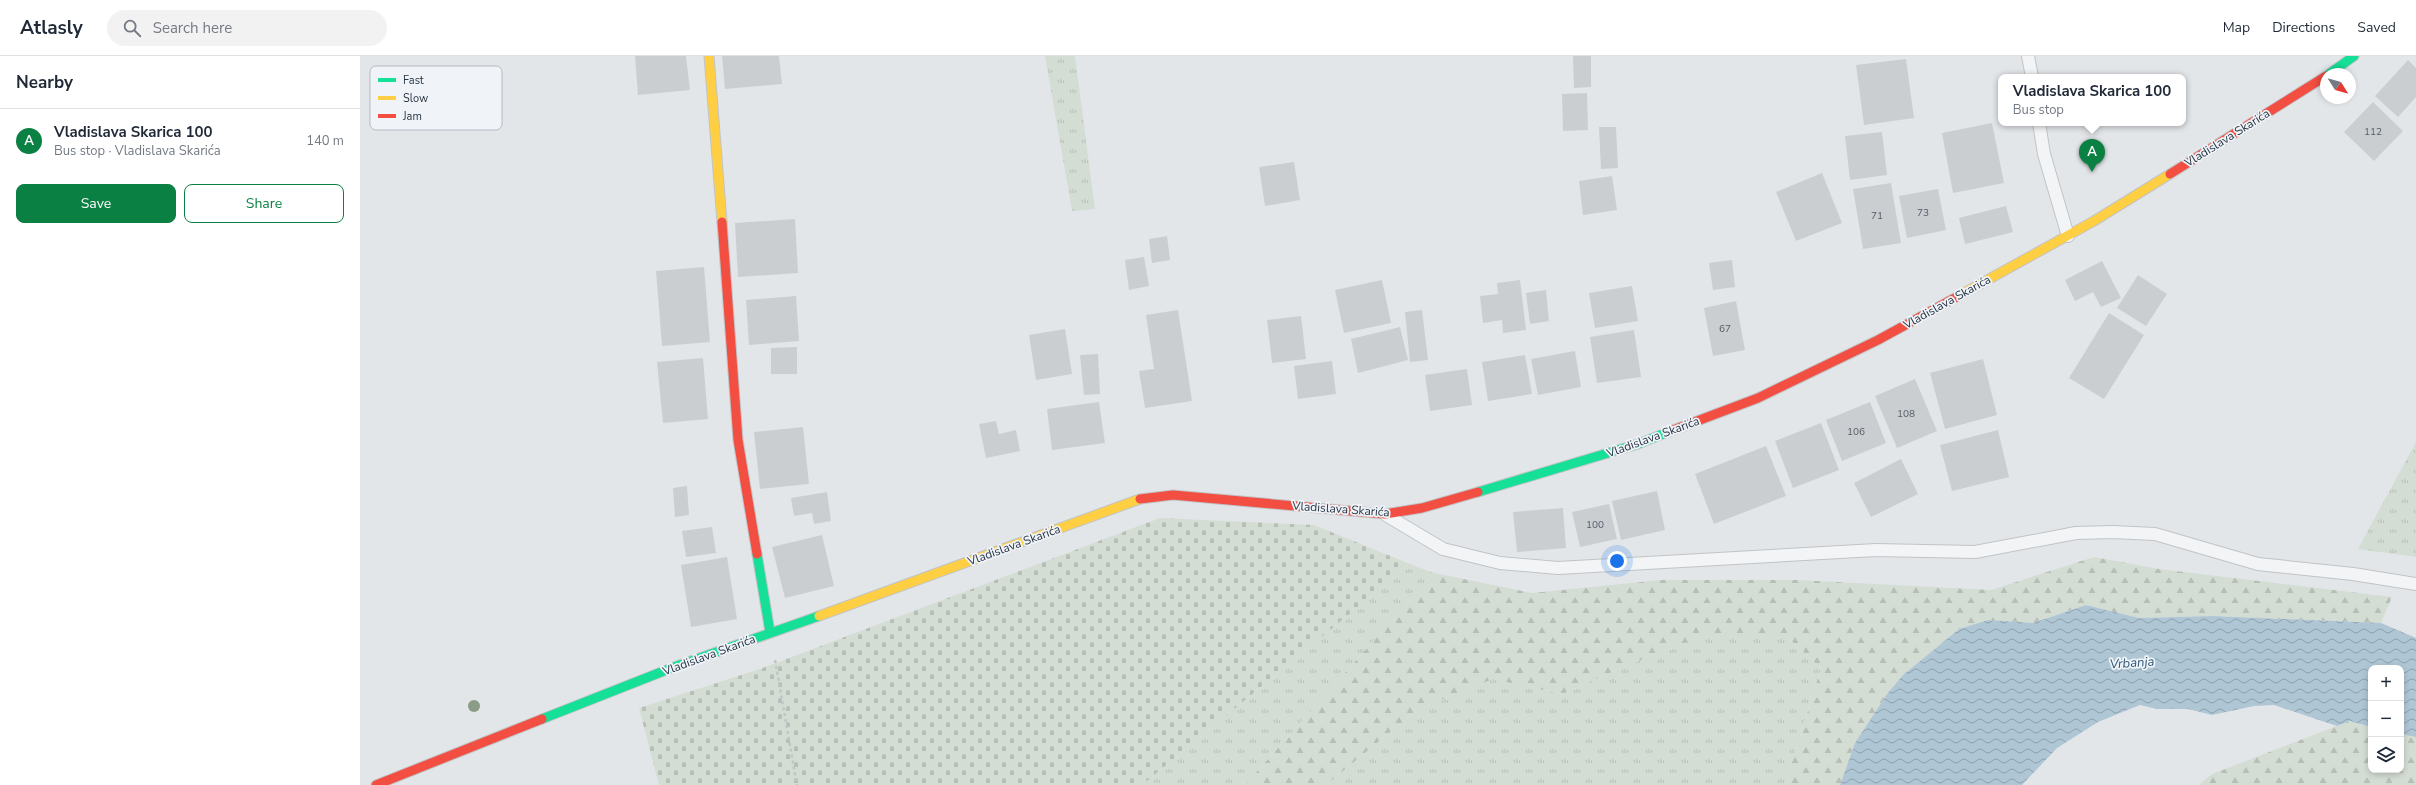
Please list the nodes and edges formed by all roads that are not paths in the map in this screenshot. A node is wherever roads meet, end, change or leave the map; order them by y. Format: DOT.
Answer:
graph roads {
  1 [pos="708,56"];
  2 [pos="2028,56"];
  3 [pos="2354,56"];
  4 [pos="2337,68"];
  5 [pos="2031,74"];
  6 [pos="2320,80"];
  7 [pos="2039,126"];
  8 [pos="2068,236"];
  9 [pos="1385,514"];
  10 [pos="2416,584"];
  11 [pos="770,632"];
  12 [pos="376,785"];
  1 -- 11 [label="street"];
  2 -- 5 [label="lane"];
  3 -- 4 [label="street"];
  6 -- 8 [label="street, Vladislava Skarića"];
  7 -- 8 [label="lane"];
  8 -- 9 [label="street, Vladislava Skarića"];
  9 -- 10 [label="lane"];
  9 -- 11 [label="street, Vladislava Skarića"];
  11 -- 12 [label="street, Vladislava Skarića"];
}
